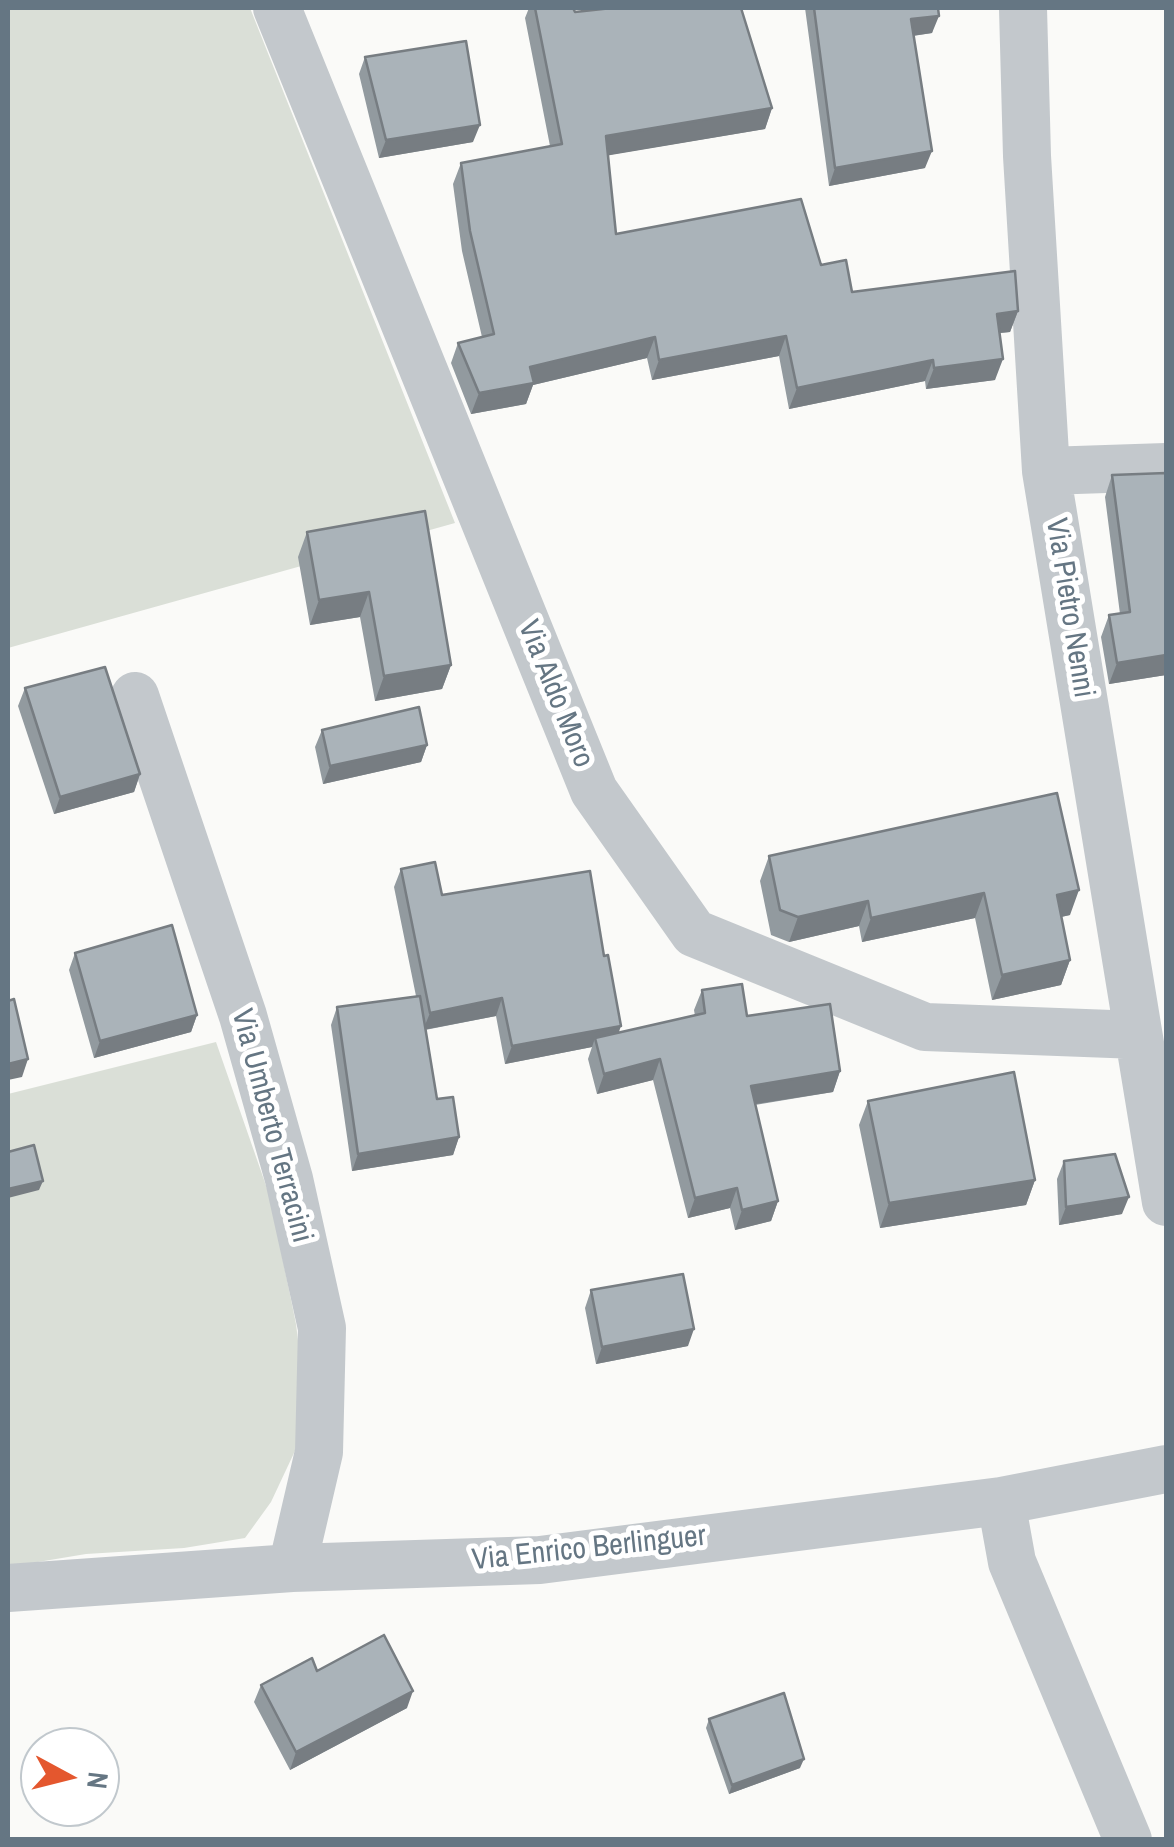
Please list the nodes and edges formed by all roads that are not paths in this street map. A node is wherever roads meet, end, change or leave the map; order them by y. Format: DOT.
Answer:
graph roads {
  1 [pos="278,8"];
  2 [pos="1023,8"];
  3 [pos="1166,468"];
  4 [pos="1046,471"];
  5 [pos="135,696"];
  6 [pos="1138,1035"];
  7 [pos="1166,1202"];
  8 [pos="1166,1470"];
  9 [pos="1001,1501"];
  10 [pos="292,1568"];
  11 [pos="8,1588"];
  12 [pos="1128,1840"];
  1 -- 6 [label="street, Via Aldo Moro"];
  2 -- 4 [label="street, Via Pietro Nenni"];
  3 -- 4 [label="street"];
  4 -- 6 [label="street, Via Pietro Nenni"];
  5 -- 10 [label="street, Via Umberto Terracini"];
  6 -- 7 [label="street, Via Pietro Nenni"];
  8 -- 9 [label="street, Via Enrico Berlinguer"];
  9 -- 10 [label="street, Via Enrico Berlinguer"];
  9 -- 12 [label="street"];
  10 -- 11 [label="street, Via Enrico Berlinguer"];
}
